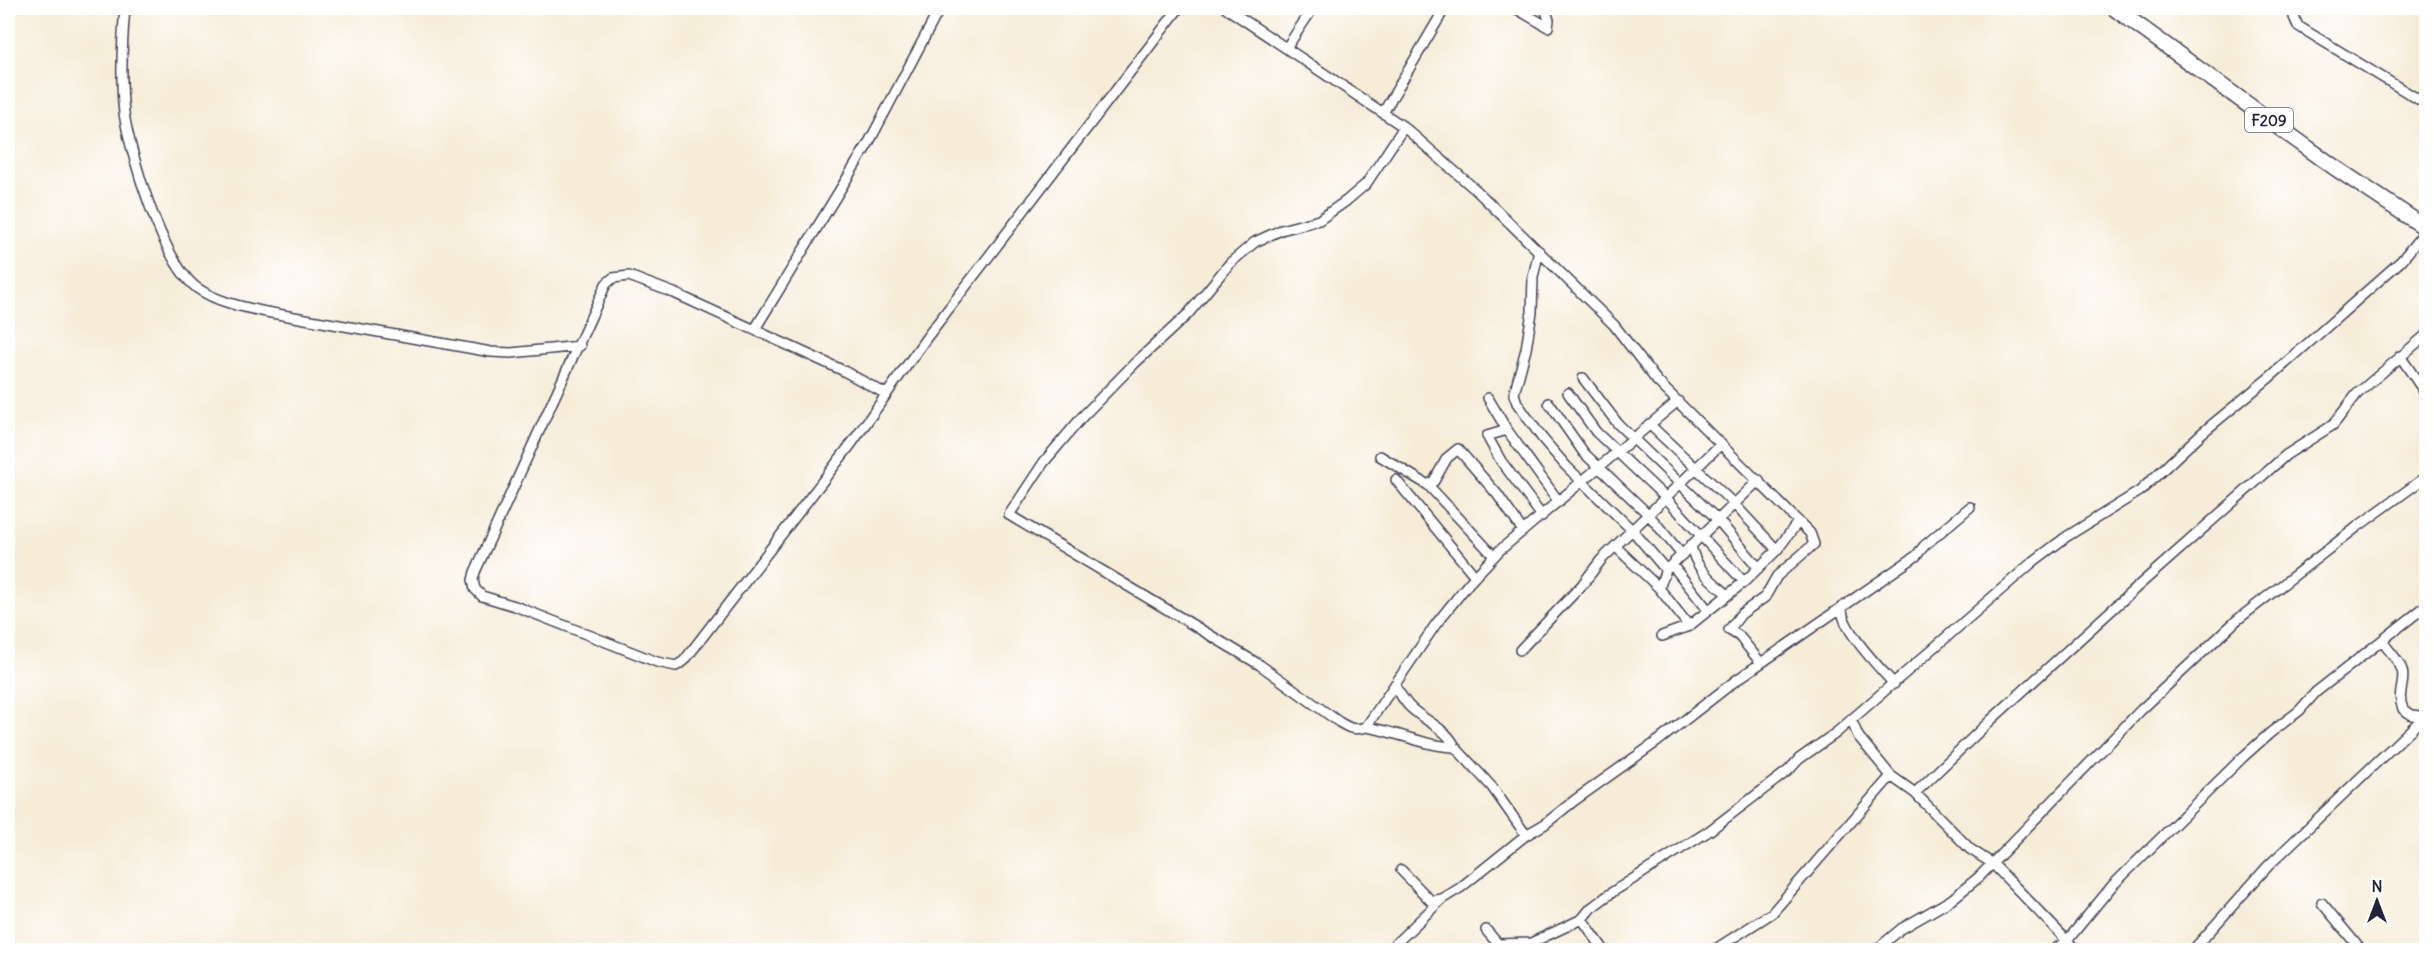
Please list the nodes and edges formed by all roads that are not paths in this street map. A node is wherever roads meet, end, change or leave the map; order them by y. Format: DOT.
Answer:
graph roads {
  1 [pos="125,8"];
  2 [pos="940,8"];
  3 [pos="1179,8"];
  4 [pos="1226,8"];
  5 [pos="1313,8"];
  6 [pos="1445,8"];
  7 [pos="1515,8"];
  8 [pos="1545,8"];
  9 [pos="2114,8"];
  10 [pos="2297,8"];
  11 [pos="1287,47"];
  12 [pos="2427,104"];
  13 [pos="1383,113"];
  14 [pos="1404,128"];
  15 [pos="2427,229"];
  16 [pos="1539,251"];
  17 [pos="755,329"];
  18 [pos="2427,335"];
  19 [pos="580,346"];
  20 [pos="2400,356"];
  21 [pos="1583,378"];
  22 [pos="1568,393"];
  23 [pos="886,394"];
  24 [pos="2427,394"];
  25 [pos="1488,398"];
  26 [pos="1678,401"];
  27 [pos="1549,403"];
  28 [pos="1649,424"];
  29 [pos="1508,430"];
  30 [pos="1632,438"];
  31 [pos="1721,444"];
  32 [pos="1617,452"];
  33 [pos="1380,456"];
  34 [pos="1698,468"];
  35 [pos="1598,469"];
  36 [pos="2427,477"];
  37 [pos="1396,480"];
  38 [pos="1759,480"];
  39 [pos="1584,481"];
  40 [pos="1680,484"];
  41 [pos="1428,485"];
  42 [pos="1666,498"];
  43 [pos="1559,502"];
  44 [pos="1734,504"];
  45 [pos="1970,507"];
  46 [pos="1649,514"];
  47 [pos="1542,516"];
  48 [pos="1718,520"];
  49 [pos="1798,522"];
  50 [pos="1523,531"];
  51 [pos="1634,531"];
  52 [pos="1700,536"];
  53 [pos="1692,545"];
  54 [pos="1616,547"];
  55 [pos="1777,550"];
  56 [pos="1682,555"];
  57 [pos="1494,556"];
  58 [pos="1669,567"];
  59 [pos="1758,567"];
  60 [pos="1475,576"];
  61 [pos="1647,576"];
  62 [pos="1744,582"];
  63 [pos="1659,588"];
  64 [pos="1728,595"];
  65 [pos="2427,606"];
  66 [pos="1842,608"];
  67 [pos="1708,610"];
  68 [pos="1689,626"];
  69 [pos="1662,636"];
  70 [pos="2382,641"];
  71 [pos="1520,650"];
  72 [pos="1761,663"];
  73 [pos="1894,684"];
  74 [pos="1395,687"];
  75 [pos="2425,717"];
  76 [pos="1851,719"];
  77 [pos="1366,727"];
  78 [pos="1455,747"];
  79 [pos="1891,776"];
  80 [pos="1915,793"];
  81 [pos="1526,835"];
  82 [pos="1993,864"];
  83 [pos="1401,870"];
  84 [pos="1442,899"];
  85 [pos="2322,903"];
  86 [pos="1582,919"];
  87 [pos="1486,930"];
  88 [pos="2066,942"];
  89 [pos="1389,951"];
  90 [pos="1604,951"];
  91 [pos="1714,951"];
  92 [pos="1876,951"];
  93 [pos="2053,951"];
  94 [pos="2076,951"];
  95 [pos="2193,951"];
  96 [pos="2361,951"];
  1 -- 19 [label="street"];
  2 -- 17 [label="street"];
  3 -- 23 [label="street"];
  4 -- 11 [label="street"];
  5 -- 11 [label="street"];
  6 -- 13 [label="street"];
  7 -- 8 [label="street"];
  9 -- 15 [label="main road, F209"];
  10 -- 12 [label="street"];
  11 -- 13 [label="street"];
  13 -- 14 [label="street"];
  14 -- 16 [label="street"];
  14 -- 77 [label="street"];
  15 -- 73 [label="street"];
  16 -- 26 [label="street"];
  16 -- 39 [label="street"];
  17 -- 19 [label="street"];
  17 -- 23 [label="street"];
  18 -- 20 [label="street"];
  19 -- 23 [label="street"];
  20 -- 24 [label="street"];
  20 -- 80 [label="street"];
  21 -- 30 [label="street"];
  22 -- 32 [label="street"];
  25 -- 29 [label="street"];
  26 -- 28 [label="street"];
  26 -- 31 [label="street"];
  27 -- 35 [label="street"];
  28 -- 30 [label="street"];
  28 -- 34 [label="street"];
  29 -- 43 [label="street"];
  29 -- 47 [label="street"];
  30 -- 32 [label="street"];
  30 -- 40 [label="street"];
  31 -- 34 [label="street"];
  31 -- 38 [label="street"];
  32 -- 35 [label="street"];
  32 -- 42 [label="street"];
  33 -- 41 [label="street"];
  34 -- 40 [label="street"];
  34 -- 44 [label="street"];
  35 -- 39 [label="street"];
  35 -- 46 [label="street"];
  36 -- 82 [label="street"];
  37 -- 60 [label="street"];
  38 -- 44 [label="street"];
  38 -- 49 [label="street"];
  39 -- 43 [label="street"];
  39 -- 51 [label="street"];
  40 -- 42 [label="street"];
  40 -- 48 [label="street"];
  41 -- 50 [label="street"];
  41 -- 57 [label="street"];
  42 -- 46 [label="street"];
  42 -- 52 [label="street"];
  43 -- 47 [label="street"];
  44 -- 48 [label="street"];
  44 -- 55 [label="street"];
  45 -- 66 [label="street"];
  46 -- 51 [label="street"];
  46 -- 56 [label="street"];
  47 -- 50 [label="street"];
  48 -- 52 [label="street"];
  48 -- 59 [label="street"];
  49 -- 55 [label="street"];
  49 -- 72 [label="street"];
  50 -- 57 [label="street"];
  51 -- 54 [label="street"];
  51 -- 58 [label="street"];
  52 -- 53 [label="street"];
  52 -- 62 [label="street"];
  53 -- 56 [label="street"];
  53 -- 64 [label="street"];
  54 -- 61 [label="street"];
  54 -- 71 [label="street"];
  55 -- 59 [label="street"];
  56 -- 58 [label="street"];
  57 -- 60 [label="street"];
  58 -- 61 [label="street"];
  58 -- 63 [label="street"];
  58 -- 67 [label="street"];
  59 -- 62 [label="street"];
  60 -- 74 [label="street"];
  61 -- 63 [label="street"];
  62 -- 64 [label="street"];
  63 -- 68 [label="street"];
  64 -- 67 [label="street"];
  65 -- 70 [label="street"];
  66 -- 72 [label="street"];
  66 -- 73 [label="street"];
  67 -- 68 [label="street"];
  68 -- 69 [label="street"];
  70 -- 75 [label="street"];
  70 -- 88 [label="street"];
  72 -- 81 [label="street"];
  73 -- 76 [label="street"];
  74 -- 77 [label="street"];
  74 -- 78 [label="street"];
  75 -- 95 [label="street"];
  76 -- 79 [label="street"];
  76 -- 86 [label="street"];
  77 -- 78 [label="street"];
  78 -- 81 [label="street"];
  79 -- 80 [label="street"];
  79 -- 91 [label="street"];
  80 -- 82 [label="street"];
  81 -- 84 [label="street"];
  82 -- 88 [label="street"];
  82 -- 92 [label="street"];
  83 -- 84 [label="street"];
  84 -- 89 [label="street"];
  85 -- 96 [label="street"];
  86 -- 87 [label="street"];
  86 -- 90 [label="street"];
  88 -- 93 [label="street"];
  88 -- 94 [label="street"];
}
